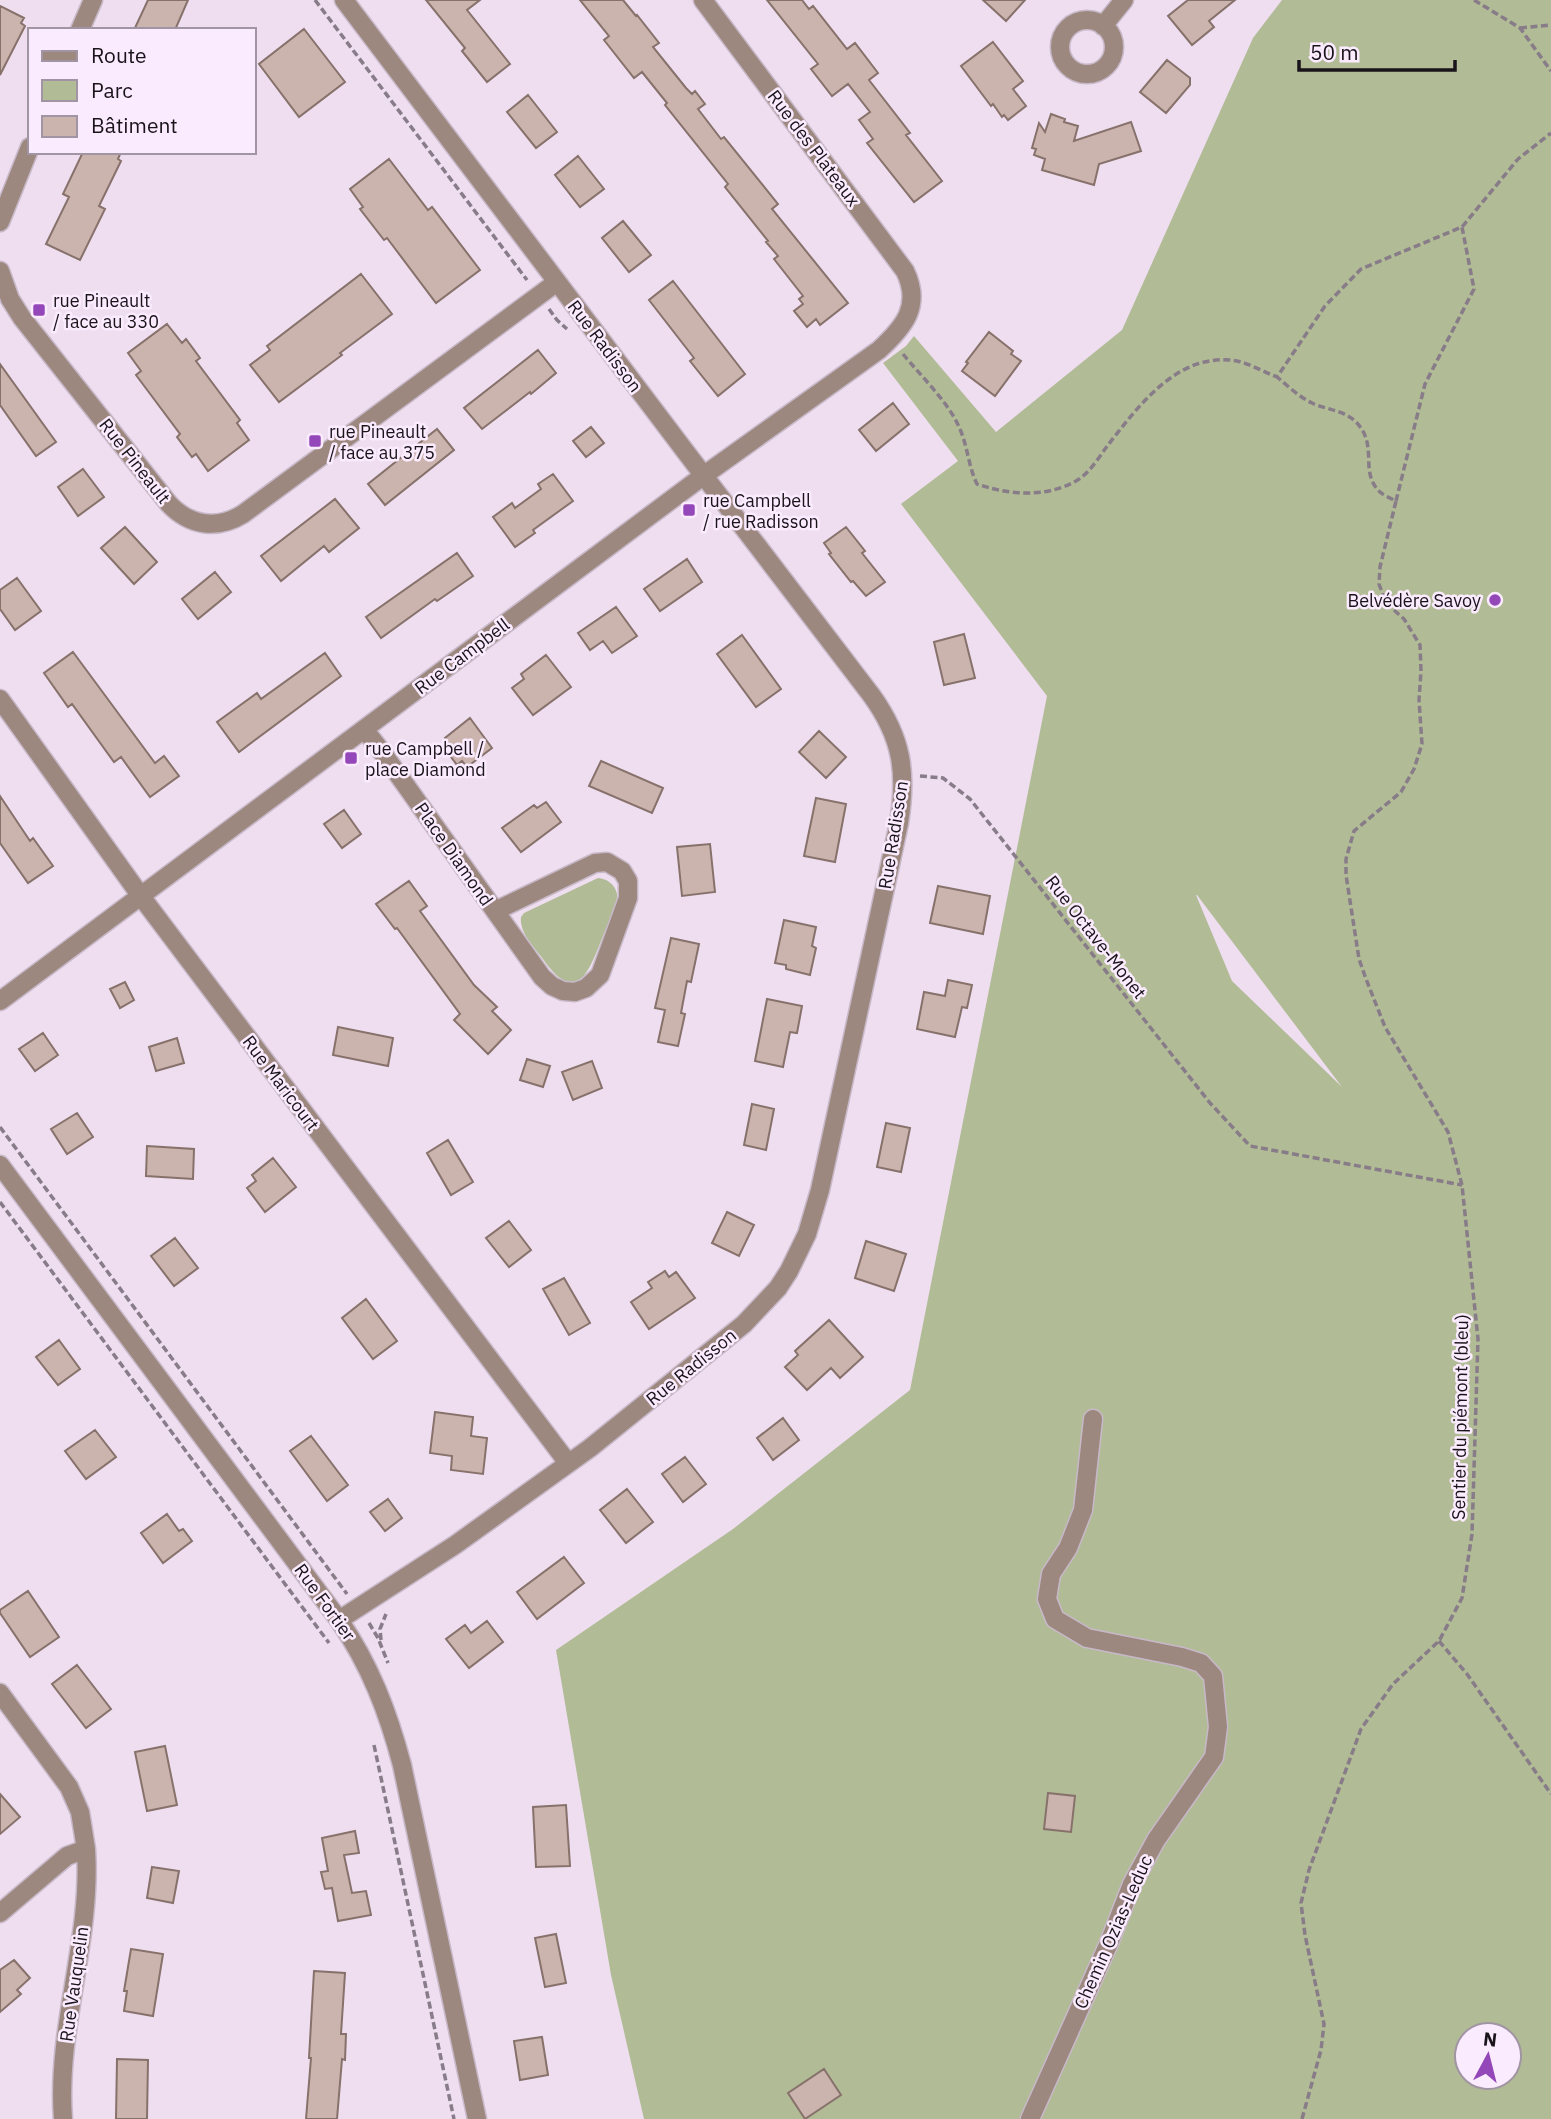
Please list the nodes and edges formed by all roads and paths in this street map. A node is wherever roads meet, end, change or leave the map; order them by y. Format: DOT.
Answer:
graph roads {
  1 [pos="93,0"];
  2 [pos="315,0"];
  3 [pos="344,0"];
  4 [pos="703,0"];
  5 [pos="1124,0"];
  6 [pos="1474,0"];
  7 [pos="1551,25"];
  8 [pos="1103,26"];
  9 [pos="81,28"];
  10 [pos="1520,28"];
  11 [pos="1551,71"];
  12 [pos="1551,133"];
  13 [pos="28,152"];
  14 [pos="0,222"];
  15 [pos="1462,227"];
  16 [pos="0,271"];
  17 [pos="527,281"];
  18 [pos="557,282"];
  19 [pos="911,302"];
  20 [pos="903,353"];
  21 [pos="1277,377"];
  22 [pos="703,475"];
  23 [pos="1396,501"];
  24 [pos="0,699"];
  25 [pos="364,729"];
  26 [pos="904,775"];
  27 [pos="140,895"];
  28 [pos="495,911"];
  29 [pos="0,1001"];
  30 [pos="0,1127"];
  31 [pos="0,1165"];
  32 [pos="1462,1185"];
  33 [pos="0,1202"];
  34 [pos="1093,1419"];
  35 [pos="568,1464"];
  36 [pos="347,1594"];
  37 [pos="391,1607"];
  38 [pos="340,1620"];
  39 [pos="1439,1641"];
  40 [pos="329,1643"];
  41 [pos="382,1646"];
  42 [pos="0,1693"];
  43 [pos="373,1737"];
  44 [pos="1551,1794"];
  45 [pos="86,1849"];
  46 [pos="0,1913"];
  47 [pos="63,2119"];
  48 [pos="454,2119"];
  49 [pos="477,2119"];
  50 [pos="1030,2119"];
  51 [pos="1302,2119"];
  1 -- 9 [label="street"];
  2 -- 17 [label="path"];
  3 -- 18 [label="street, Rue Radisson"];
  4 -- 19 [label="street, Rue des Plateaux"];
  5 -- 8 [label="street"];
  6 -- 10 [label="path"];
  7 -- 10 [label="path"];
  10 -- 11 [label="path"];
  12 -- 15 [label="path"];
  13 -- 14 [label="street"];
  15 -- 21 [label="path"];
  15 -- 23 [label="path, Sentier du piémont (bleu)"];
  16 -- 18 [label="street, Rue Pineault"];
  18 -- 22 [label="street, Rue Radisson"];
  19 -- 22 [label="street, Rue Campbell"];
  20 -- 21 [label="path"];
  21 -- 23 [label="path"];
  22 -- 25 [label="street, Rue Campbell"];
  22 -- 26 [label="street, Rue Radisson"];
  23 -- 32 [label="path, Sentier du piémont (bleu)"];
  24 -- 27 [label="street, Rue Maricourt"];
  25 -- 27 [label="street, Rue Campbell"];
  25 -- 28 [label="street, Place Diamond"];
  26 -- 32 [label="path, Rue Octave-Monet"];
  26 -- 35 [label="street, Rue Radisson"];
  27 -- 29 [label="street, Rue Campbell"];
  27 -- 35 [label="street, Rue Maricourt"];
  28 -- 28 [label="street, Place Diamond"];
  30 -- 36 [label="path, Rue Fortier"];
  31 -- 38 [label="street, Rue Fortier"];
  32 -- 39 [label="path, Sentier du piémont (bleu)"];
  33 -- 40 [label="path, Rue Fortier"];
  34 -- 50 [label="street, Chemin Ozias-Leduc"];
  35 -- 38 [label="street, Rue Radisson"];
  37 -- 41 [label="path"];
  38 -- 49 [label="street, Rue Fortier"];
  39 -- 44 [label="path"];
  39 -- 51 [label="path, Sentier du piémont (bleu)"];
  42 -- 45 [label="street, Rue Vauquelin"];
  43 -- 48 [label="path"];
  45 -- 46 [label="street"];
  45 -- 47 [label="street, Rue Vauquelin"];
}
